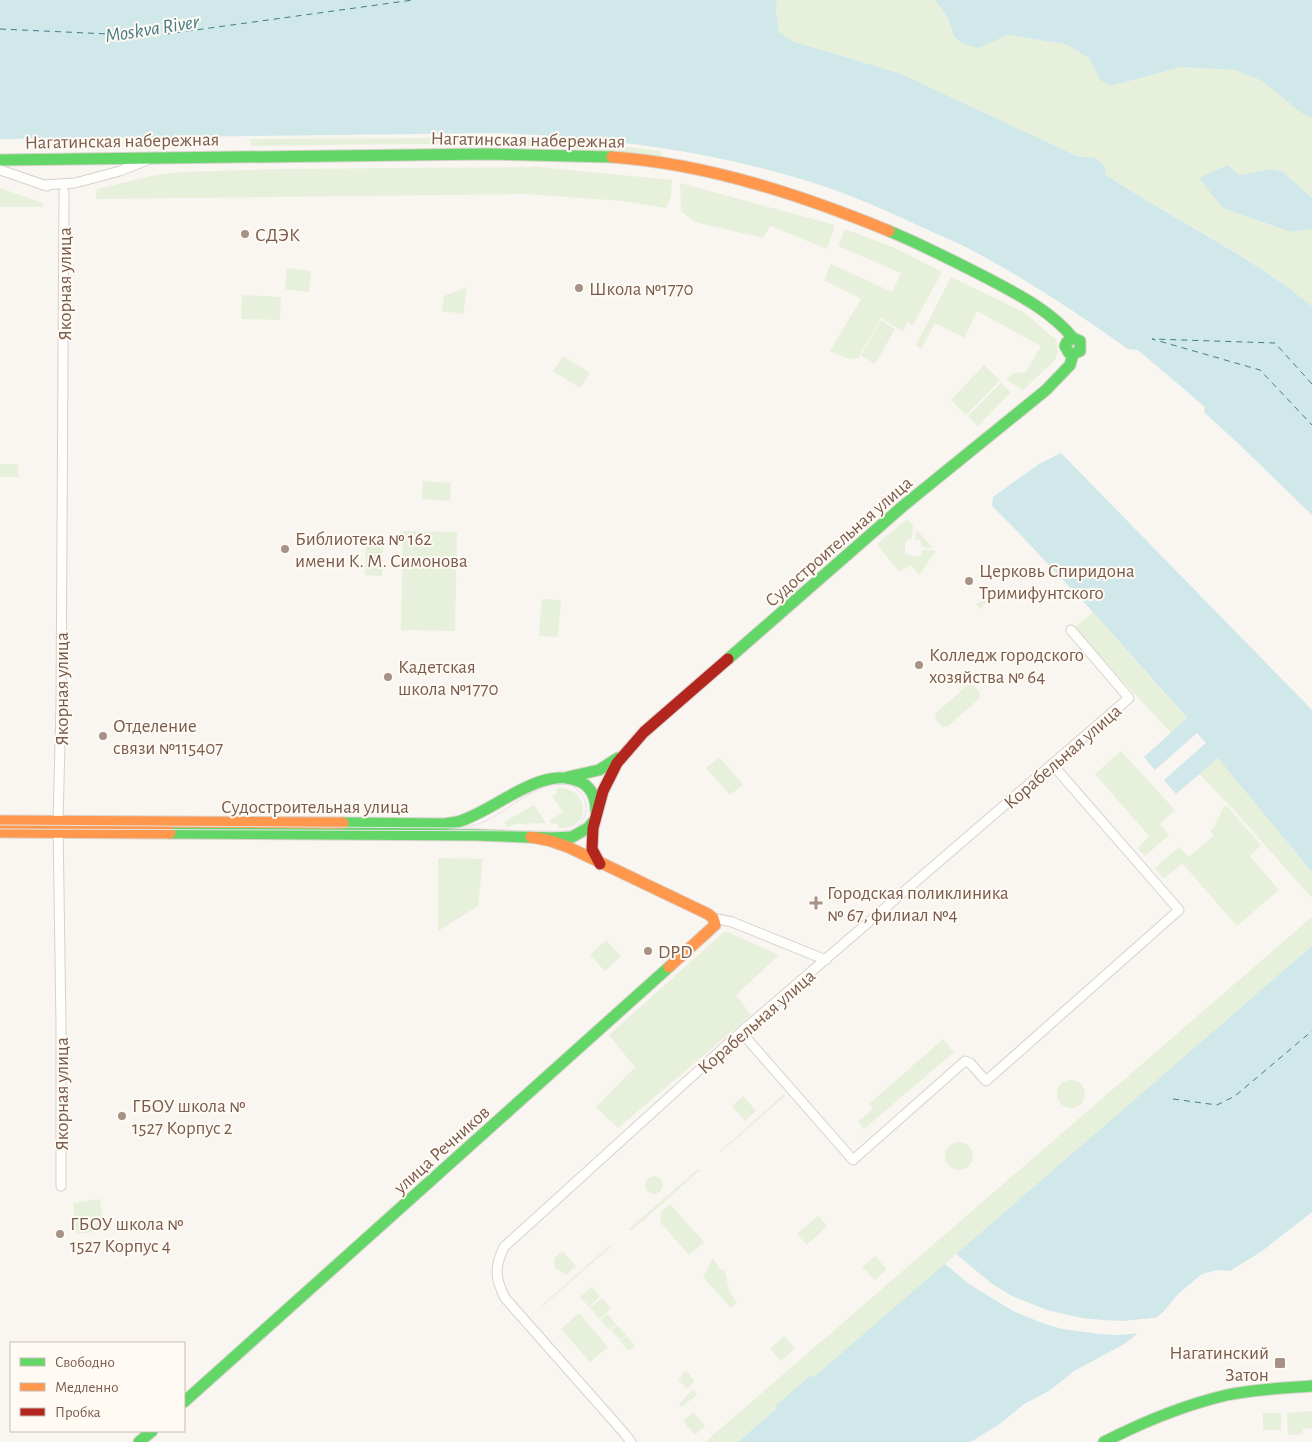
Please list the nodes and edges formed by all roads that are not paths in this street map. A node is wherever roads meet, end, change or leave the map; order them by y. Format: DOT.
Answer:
graph roads {
  1 [pos="155,157"];
  2 [pos="116,158"];
  3 [pos="4,160"];
  4 [pos="2,171"];
  5 [pos="120,171"];
  6 [pos="44,184"];
  7 [pos="75,184"];
  8 [pos="64,192"];
  9 [pos="1073,338"];
  10 [pos="1072,630"];
  11 [pos="624,754"];
  12 [pos="1052,764"];
  13 [pos="563,778"];
  14 [pos="470,817"];
  15 [pos="595,817"];
  16 [pos="0,821"];
  17 [pos="58,827"];
  18 [pos="0,832"];
  19 [pos="476,835"];
  20 [pos="531,837"];
  21 [pos="600,864"];
  22 [pos="714,918"];
  23 [pos="826,960"];
  24 [pos="740,1032"];
  25 [pos="61,1186"];
  26 [pos="1312,1386"];
  27 [pos="185,1401"];
  28 [pos="151,1432"];
  29 [pos="139,1442"];
  30 [pos="631,1442"];
  31 [pos="1104,1442"];
  1 -- 2 [label="street, Нагатинская набережная"];
  1 -- 5 [label="street"];
  1 -- 9 [label="street, Нагатинская набережная"];
  2 -- 3 [label="street, Нагатинская набережная"];
  2 -- 5 [label="street"];
  3 -- 4 [label="street"];
  4 -- 6 [label="street"];
  5 -- 7 [label="street"];
  6 -- 7 [label="street"];
  6 -- 8 [label="street"];
  7 -- 8 [label="street"];
  8 -- 17 [label="street, Якорная улица"];
  9 -- 11 [label="street, Судостроительная улица"];
  10 -- 12 [label="street, Корабельная улица"];
  11 -- 13 [label="street"];
  11 -- 15 [label="street"];
  12 -- 23 [label="street, Корабельная улица"];
  12 -- 24 [label="street"];
  13 -- 14 [label="street, Судостроительная улица"];
  13 -- 15 [label="street, Судостроительная улица"];
  14 -- 17 [label="street, Судостроительная улица"];
  14 -- 19 [label="street"];
  15 -- 20 [label="street"];
  15 -- 21 [label="street"];
  16 -- 17 [label="street, Судостроительная улица"];
  17 -- 18 [label="street, Судостроительная улица"];
  17 -- 19 [label="street, Судостроительная улица"];
  17 -- 25 [label="street, Якорная улица"];
  19 -- 20 [label="street, Судостроительная улица"];
  20 -- 21 [label="street"];
  21 -- 22 [label="street"];
  22 -- 23 [label="street"];
  22 -- 27 [label="street, улица Речников"];
  23 -- 24 [label="street, Корабельная улица"];
  24 -- 30 [label="street, Корабельная улица"];
  26 -- 31 [label="street"];
  28 -- 29 [label="street"];
}
